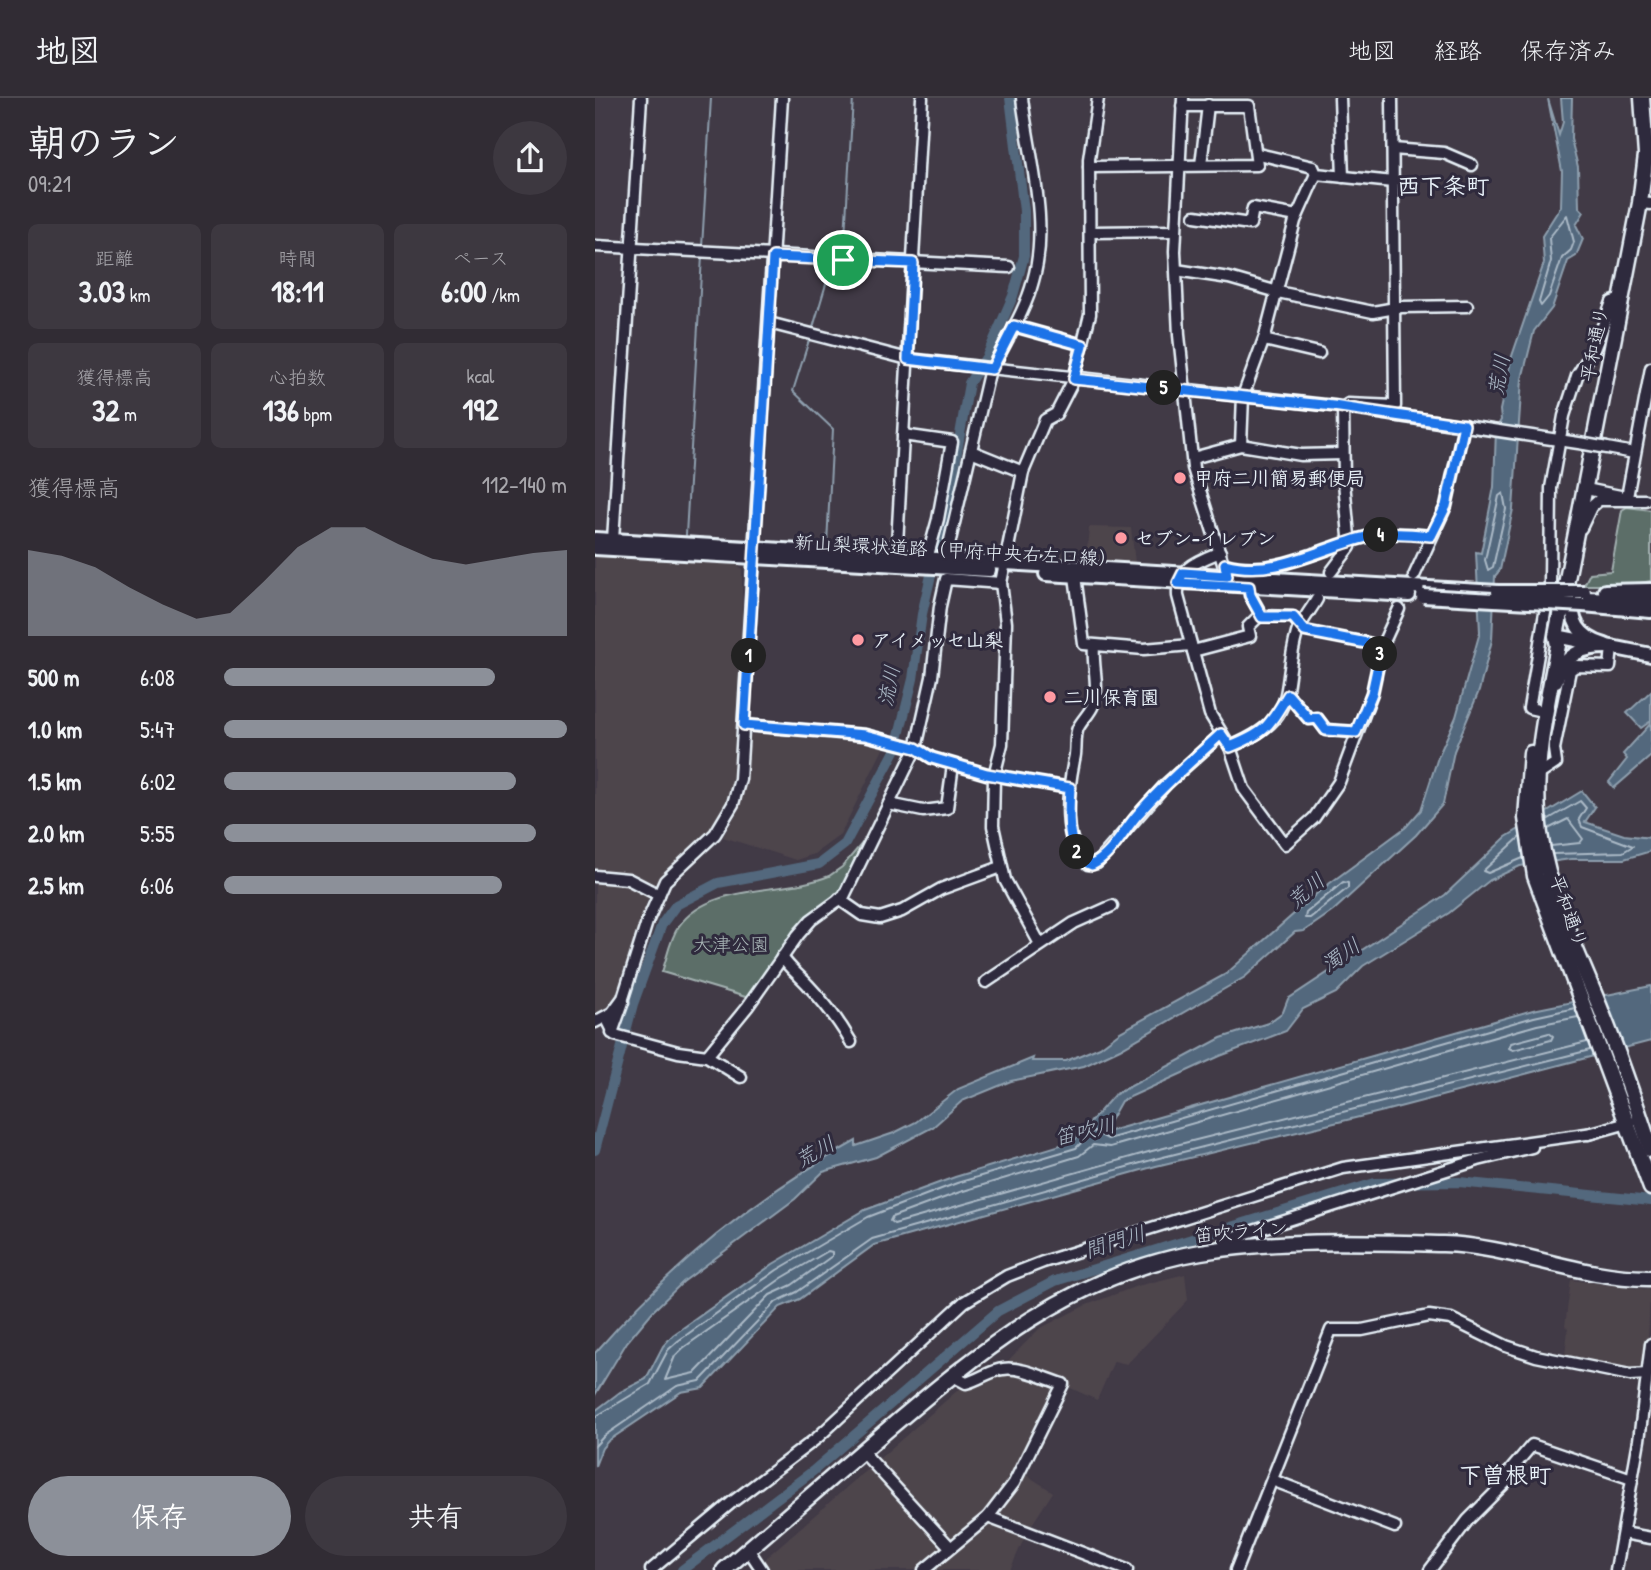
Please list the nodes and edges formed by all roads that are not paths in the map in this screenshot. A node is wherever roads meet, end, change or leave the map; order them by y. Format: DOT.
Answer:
graph roads {
  1 [pos="641,98"];
  2 [pos="782,98"];
  3 [pos="922,98"];
  4 [pos="1022,98"];
  5 [pos="1098,98"];
  6 [pos="1340,98"];
  7 [pos="1392,98"];
  8 [pos="1642,98"];
  9 [pos="1182,102"];
  10 [pos="1208,105"];
  11 [pos="1393,149"];
  12 [pos="1258,154"];
  13 [pos="1179,165"];
  14 [pos="1201,165"];
  15 [pos="1472,165"];
  16 [pos="1089,167"];
  17 [pos="1316,174"];
  18 [pos="1343,177"];
  19 [pos="1393,181"];
  20 [pos="1646,203"];
  21 [pos="1195,216"];
  22 [pos="1297,216"];
  23 [pos="1175,231"];
  24 [pos="1092,232"];
  25 [pos="595,246"];
  26 [pos="632,248"];
  27 [pos="773,257"];
  28 [pos="913,263"];
  29 [pos="1009,267"];
  30 [pos="1175,270"];
  31 [pos="1278,292"];
  32 [pos="1622,299"];
  33 [pos="1468,306"];
  34 [pos="1393,308"];
  35 [pos="769,323"];
  36 [pos="1014,326"];
  37 [pos="1264,340"];
  38 [pos="1083,345"];
  39 [pos="1319,353"];
  40 [pos="908,359"];
  41 [pos="1651,368"];
  42 [pos="991,369"];
  43 [pos="1074,379"];
  44 [pos="1185,389"];
  45 [pos="1243,396"];
  46 [pos="1343,408"];
  47 [pos="1466,426"];
  48 [pos="903,435"];
  49 [pos="1557,440"];
  50 [pos="1241,445"];
  51 [pos="971,451"];
  52 [pos="1634,453"];
  53 [pos="1343,454"];
  54 [pos="1193,458"];
  55 [pos="1023,472"];
  56 [pos="1586,489"];
  57 [pos="1627,497"];
  58 [pos="1648,501"];
  59 [pos="1431,536"];
  60 [pos="1576,537"];
  61 [pos="595,539"];
  62 [pos="613,540"];
  63 [pos="1349,542"];
  64 [pos="595,548"];
  65 [pos="1220,552"];
  66 [pos="1325,552"];
  67 [pos="1573,552"];
  68 [pos="755,553"];
  69 [pos="896,561"];
  70 [pos="936,563"];
  71 [pos="1226,570"];
  72 [pos="1003,572"];
  73 [pos="1075,576"];
  74 [pos="1414,576"];
  75 [pos="1181,578"];
  76 [pos="1249,587"];
  77 [pos="1651,590"];
  78 [pos="1424,592"];
  79 [pos="1584,598"];
  80 [pos="1317,599"];
  81 [pos="1651,600"];
  82 [pos="1399,609"];
  83 [pos="1651,609"];
  84 [pos="1260,615"];
  85 [pos="1301,626"];
  86 [pos="1556,636"];
  87 [pos="1094,646"];
  88 [pos="1382,646"];
  89 [pos="1612,647"];
  90 [pos="1192,648"];
  91 [pos="1651,655"];
  92 [pos="1288,695"];
  93 [pos="1538,710"];
  94 [pos="744,725"];
  95 [pos="1356,732"];
  96 [pos="1221,734"];
  97 [pos="1543,737"];
  98 [pos="1230,747"];
  99 [pos="915,748"];
  100 [pos="953,765"];
  101 [pos="994,776"];
  102 [pos="1538,782"];
  103 [pos="1070,788"];
  104 [pos="889,804"];
  105 [pos="1001,867"];
  106 [pos="595,876"];
  107 [pos="659,895"];
  108 [pos="839,899"];
  109 [pos="1112,906"];
  110 [pos="1559,923"];
  111 [pos="1040,944"];
  112 [pos="782,957"];
  113 [pos="986,982"];
  114 [pos="623,999"];
  115 [pos="606,1017"];
  116 [pos="595,1023"];
  117 [pos="616,1035"];
  118 [pos="851,1042"];
  119 [pos="707,1056"];
  120 [pos="741,1077"];
  121 [pos="1633,1117"];
  122 [pos="1593,1133"];
  123 [pos="1651,1150"];
  124 [pos="1651,1188"];
  125 [pos="1225,1240"];
  126 [pos="1541,1259"];
  127 [pos="1651,1271"];
  128 [pos="1651,1278"];
  129 [pos="1651,1344"];
  130 [pos="1648,1374"];
  131 [pos="951,1375"];
  132 [pos="862,1451"];
  133 [pos="1632,1479"];
  134 [pos="1272,1480"];
  135 [pos="988,1517"];
  136 [pos="1395,1527"];
  137 [pos="1623,1533"];
  138 [pos="1651,1538"];
  139 [pos="950,1547"];
  140 [pos="748,1549"];
  141 [pos="651,1570"];
  142 [pos="724,1570"];
  143 [pos="762,1570"];
  144 [pos="925,1570"];
  145 [pos="1127,1570"];
  146 [pos="1236,1570"];
  147 [pos="1430,1570"];
  148 [pos="1616,1570"];
  1 -- 26 [label="street"];
  2 -- 27 [label="street"];
  3 -- 28 [label="street"];
  4 -- 36 [label="street"];
  5 -- 16 [label="street"];
  6 -- 18 [label="street"];
  7 -- 11 [label="street"];
  8 -- 20 [label="highway, 平和通り"];
  9 -- 10 [label="street"];
  9 -- 13 [label="street"];
  10 -- 12 [label="street"];
  10 -- 14 [label="street"];
  11 -- 15 [label="street"];
  11 -- 19 [label="street"];
  12 -- 14 [label="street"];
  12 -- 17 [label="street"];
  13 -- 14 [label="street"];
  13 -- 16 [label="street"];
  13 -- 23 [label="street"];
  16 -- 24 [label="street"];
  17 -- 18 [label="street"];
  17 -- 22 [label="street"];
  18 -- 19 [label="street"];
  19 -- 34 [label="street"];
  20 -- 32 [label="highway, 平和通り"];
  21 -- 22 [label="street"];
  22 -- 31 [label="street"];
  23 -- 24 [label="street"];
  23 -- 30 [label="street"];
  24 -- 38 [label="street"];
  25 -- 26 [label="street"];
  26 -- 27 [label="street"];
  26 -- 62 [label="street"];
  27 -- 28 [label="street"];
  27 -- 35 [label="street"];
  28 -- 29 [label="street"];
  28 -- 40 [label="street"];
  30 -- 31 [label="street"];
  30 -- 44 [label="street"];
  31 -- 34 [label="street"];
  31 -- 37 [label="street"];
  32 -- 49 [label="street"];
  32 -- 56 [label="highway, 平和通り"];
  33 -- 34 [label="street"];
  34 -- 46 [label="street"];
  35 -- 40 [label="street"];
  35 -- 68 [label="street"];
  36 -- 38 [label="street"];
  36 -- 42 [label="street"];
  37 -- 39 [label="street"];
  37 -- 45 [label="street"];
  38 -- 43 [label="street"];
  40 -- 42 [label="street"];
  40 -- 48 [label="street"];
  41 -- 52 [label="street"];
  42 -- 43 [label="street"];
  42 -- 51 [label="street"];
  43 -- 44 [label="street"];
  43 -- 55 [label="street"];
  44 -- 45 [label="street"];
  44 -- 54 [label="street"];
  45 -- 46 [label="street"];
  45 -- 50 [label="street"];
  46 -- 47 [label="street"];
  46 -- 53 [label="street"];
  47 -- 49 [label="street"];
  47 -- 59 [label="street"];
  48 -- 69 [label="street"];
  48 -- 70 [label="street"];
  49 -- 52 [label="street, bridge"];
  49 -- 93 [label="street"];
  50 -- 53 [label="street"];
  50 -- 54 [label="street"];
  51 -- 55 [label="street"];
  51 -- 70 [label="street"];
  52 -- 57 [label="street"];
  53 -- 63 [label="street"];
  54 -- 65 [label="street"];
  55 -- 72 [label="street"];
  56 -- 57 [label="street"];
  56 -- 60 [label="highway, 平和通り"];
  57 -- 58 [label="street"];
  58 -- 60 [label="street"];
  59 -- 63 [label="street"];
  59 -- 74 [label="street"];
  60 -- 67 [label="highway, 平和通り"];
  61 -- 62 [label="main road, 新山梨環状道路（甲府中央右左口線）"];
  62 -- 68 [label="main road, 新山梨環状道路（甲府中央右左口線）"];
  63 -- 66 [label="street"];
  63 -- 66 [label="street"];
  64 -- 68 [label="main road, 新山梨環状道路（甲府中央右左口線）"];
  65 -- 71 [label="street"];
  65 -- 75 [label="street"];
  66 -- 71 [label="street"];
  67 -- 86 [label="highway, 平和通り"];
  67 -- 89 [label="main road"];
  68 -- 69 [label="main road, 新山梨環状道路（甲府中央右左口線）"];
  68 -- 94 [label="street"];
  69 -- 70 [label="main road, 新山梨環状道路（甲府中央右左口線）"];
  70 -- 72 [label="main road, 新山梨環状道路（甲府中央右左口線）"];
  71 -- 75 [label="main road, 新山梨環状道路（甲府中央右左口線）"];
  71 -- 78 [label="main road, 新山梨環状道路（甲府中央右左口線）"];
  72 -- 73 [label="main road, 新山梨環状道路（甲府中央右左口線）"];
  72 -- 75 [label="main road, 新山梨環状道路（甲府中央右左口線）"];
  72 -- 99 [label="street"];
  72 -- 101 [label="street"];
  73 -- 75 [label="main road, 新山梨環状道路（甲府中央右左口線）"];
  73 -- 87 [label="street"];
  75 -- 76 [label="main road, 新山梨環状道路（甲府中央右左口線）"];
  75 -- 90 [label="street"];
  76 -- 78 [label="main road, 新山梨環状道路（甲府中央右左口線）"];
  76 -- 84 [label="street"];
  77 -- 79 [label="main road"];
  78 -- 79 [label="main road, 新山梨環状道路（甲府中央右左口線）, bridge"];
  78 -- 79 [label="main road, 新山梨環状道路（甲府中央右左口線）, bridge"];
  79 -- 81 [label="main road"];
  79 -- 83 [label="main road, 新山梨環状道路（甲府中央右左口線）"];
  80 -- 85 [label="street"];
  82 -- 88 [label="street"];
  84 -- 85 [label="street"];
  84 -- 90 [label="street"];
  85 -- 88 [label="street"];
  85 -- 92 [label="street"];
  86 -- 89 [label="main road"];
  86 -- 93 [label="highway, 平和通り"];
  86 -- 97 [label="highway, 平和通り"];
  87 -- 90 [label="street"];
  87 -- 103 [label="street"];
  88 -- 95 [label="street"];
  89 -- 91 [label="main road"];
  89 -- 97 [label="main road"];
  89 -- 102 [label="street"];
  90 -- 96 [label="street"];
  92 -- 95 [label="street"];
  92 -- 98 [label="street"];
  93 -- 110 [label="highway, 平和通り"];
  94 -- 99 [label="street"];
  94 -- 107 [label="street"];
  95 -- 98 [label="street"];
  96 -- 98 [label="street"];
  96 -- 103 [label="street"];
  97 -- 102 [label="highway, 平和通り"];
  99 -- 100 [label="street"];
  99 -- 104 [label="street"];
  100 -- 101 [label="street"];
  100 -- 104 [label="street"];
  101 -- 103 [label="street"];
  101 -- 105 [label="street"];
  102 -- 110 [label="highway, 平和通り"];
  104 -- 108 [label="street"];
  105 -- 108 [label="street"];
  105 -- 111 [label="street"];
  106 -- 107 [label="street"];
  107 -- 114 [label="street"];
  108 -- 112 [label="street"];
  109 -- 111 [label="street"];
  110 -- 121 [label="highway, 平和通り"];
  111 -- 113 [label="street"];
  112 -- 118 [label="street"];
  112 -- 119 [label="street"];
  114 -- 115 [label="street"];
  114 -- 117 [label="street"];
  115 -- 116 [label="street"];
  115 -- 117 [label="street"];
  117 -- 119 [label="street"];
  119 -- 120 [label="street"];
  121 -- 122 [label="street"];
  121 -- 123 [label="highway, 平和通り"];
  121 -- 124 [label="highway, 平和通り"];
  122 -- 125 [label="street"];
  122 -- 141 [label="street"];
  126 -- 127 [label="highway"];
  126 -- 128 [label="highway, 笛吹ライン"];
  126 -- 131 [label="highway, 笛吹ライン"];
  129 -- 130 [label="street"];
  130 -- 133 [label="street"];
  130 -- 134 [label="street"];
  131 -- 132 [label="highway, 笛吹ライン"];
  131 -- 135 [label="street"];
  132 -- 139 [label="street"];
  132 -- 140 [label="highway, 笛吹ライン"];
  133 -- 137 [label="street"];
  133 -- 147 [label="street"];
  134 -- 136 [label="street"];
  134 -- 146 [label="street"];
  135 -- 139 [label="street"];
  135 -- 145 [label="street"];
  137 -- 138 [label="street"];
  137 -- 148 [label="street"];
  139 -- 144 [label="street"];
  140 -- 142 [label="highway, 笛吹ライン"];
  140 -- 143 [label="street"];
}
